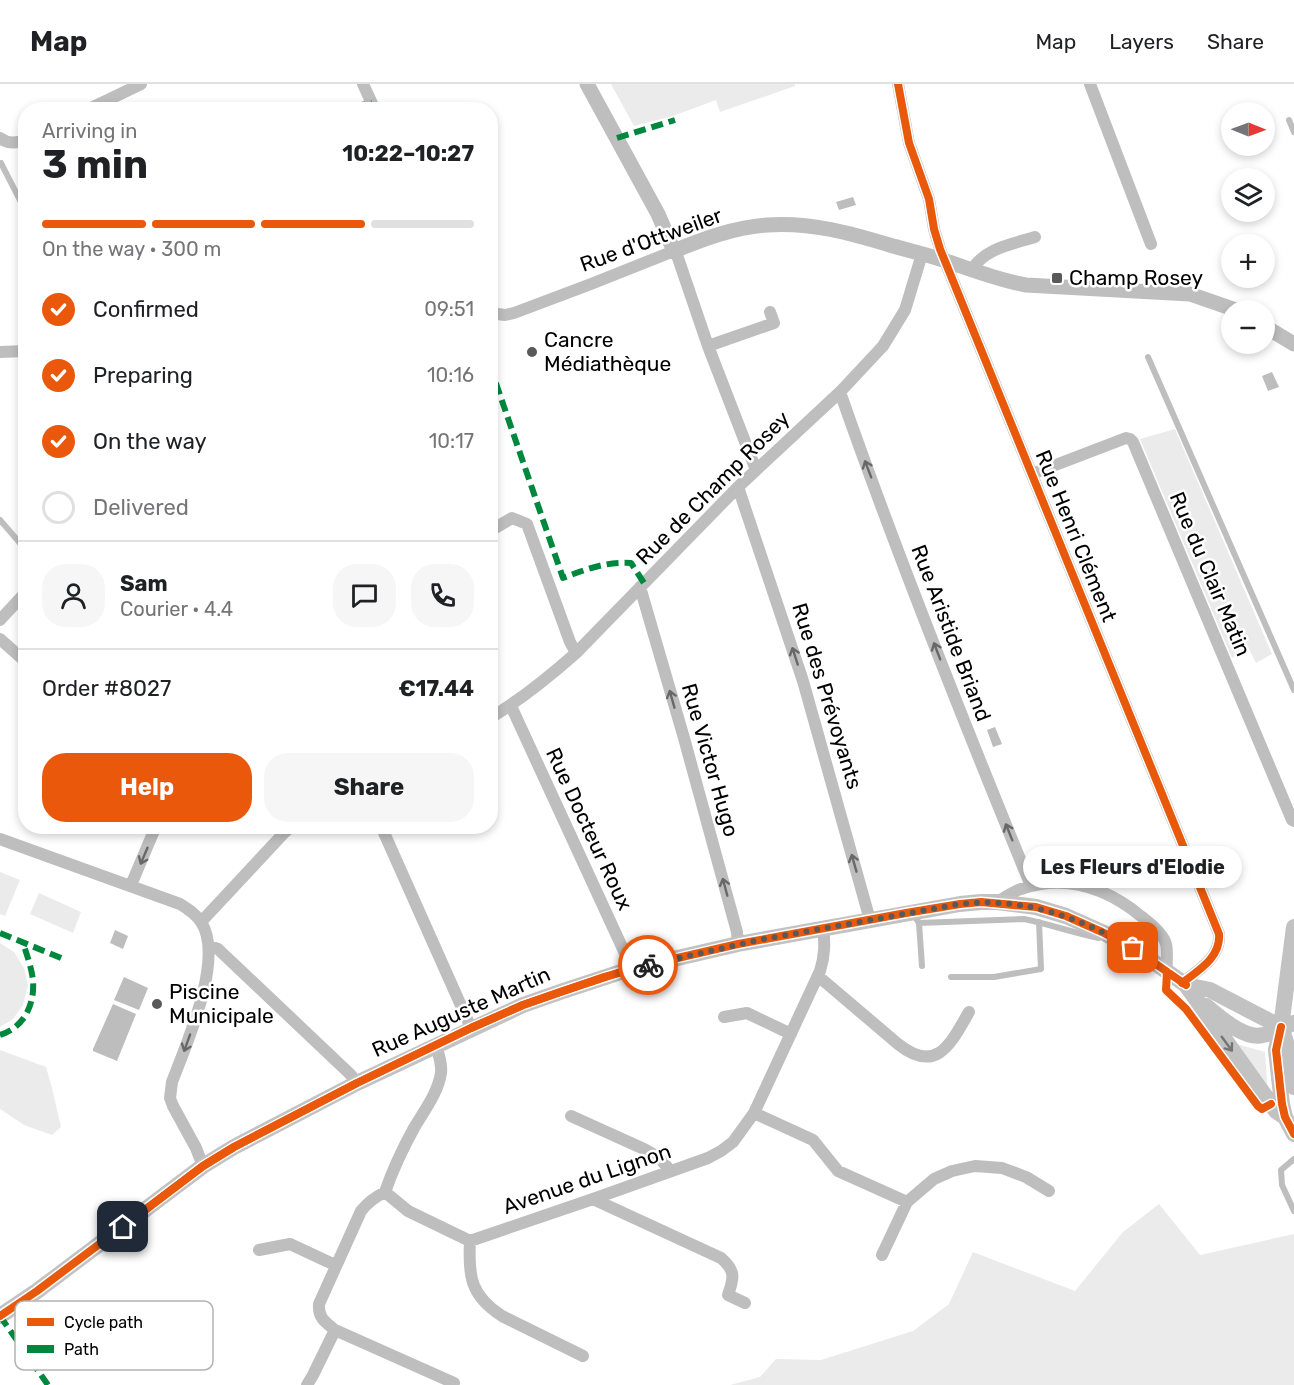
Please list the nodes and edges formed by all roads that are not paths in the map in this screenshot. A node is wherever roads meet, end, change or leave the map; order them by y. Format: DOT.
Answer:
graph roads {
  1 [pos="141,84"];
  2 [pos="363,84"];
  3 [pos="587,84"];
  4 [pos="898,84"];
  5 [pos="1090,84"];
  6 [pos="104,102"];
  7 [pos="372,102"];
  8 [pos="1289,120"];
  9 [pos="1294,132"];
  10 [pos="1,163"];
  11 [pos="18,196"];
  12 [pos="1035,237"];
  13 [pos="1151,244"];
  14 [pos="674,250"];
  15 [pos="922,254"];
  16 [pos="945,260"];
  17 [pos="972,270"];
  18 [pos="1221,305"];
  19 [pos="770,312"];
  20 [pos="498,314"];
  21 [pos="1275,333"];
  22 [pos="1294,344"];
  23 [pos="708,346"];
  24 [pos="18,351"];
  25 [pos="0,352"];
  26 [pos="1148,357"];
  27 [pos="840,392"];
  28 [pos="756,470"];
  29 [pos="1032,474"];
  30 [pos="738,487"];
  31 [pos="0,520"];
  32 [pos="498,526"];
  33 [pos="18,541"];
  34 [pos="640,587"];
  35 [pos="18,601"];
  36 [pos="0,620"];
  37 [pos="0,639"];
  38 [pos="576,653"];
  39 [pos="18,656"];
  40 [pos="1294,690"];
  41 [pos="511,705"];
  42 [pos="498,713"];
  43 [pos="1294,821"];
  44 [pos="153,834"];
  45 [pos="283,834"];
  46 [pos="385,834"];
  47 [pos="0,838"];
  48 [pos="131,885"];
  49 [pos="1031,886"];
  50 [pos="997,902"];
  51 [pos="916,918"];
  52 [pos="870,920"];
  53 [pos="201,922"];
  54 [pos="1039,922"];
  55 [pos="823,927"];
  56 [pos="1294,927"];
  57 [pos="738,944"];
  58 [pos="1126,944"];
  59 [pos="209,946"];
  60 [pos="922,966"];
  61 [pos="630,969"];
  62 [pos="1167,972"];
  63 [pos="818,976"];
  64 [pos="951,977"];
  65 [pos="1187,988"];
  66 [pos="969,1012"];
  67 [pos="724,1017"];
  68 [pos="1288,1025"];
  69 [pos="471,1028"];
  70 [pos="791,1034"];
  71 [pos="436,1046"];
  72 [pos="357,1083"];
  73 [pos="1294,1087"];
  74 [pos="754,1113"];
  75 [pos="571,1116"];
  76 [pos="1285,1117"];
  77 [pos="1294,1134"];
  78 [pos="1294,1159"];
  79 [pos="203,1166"];
  80 [pos="671,1171"];
  81 [pos="1049,1191"];
  82 [pos="386,1192"];
  83 [pos="593,1199"];
  84 [pos="907,1202"];
  85 [pos="1294,1211"];
  86 [pos="470,1241"];
  87 [pos="259,1250"];
  88 [pos="882,1255"];
  89 [pos="335,1265"];
  90 [pos="22,1301"];
  91 [pos="745,1303"];
  92 [pos="15,1306"];
  93 [pos="0,1316"];
  94 [pos="335,1329"];
  95 [pos="583,1356"];
  96 [pos="454,1383"];
  97 [pos="307,1385"];
  1 -- 6 [label="street"];
  2 -- 7 [label="street"];
  3 -- 14 [label="street"];
  4 -- 16 [label="street, Rue Henri Clément"];
  5 -- 13 [label="street"];
  8 -- 9 [label="lane"];
  10 -- 11 [label="lane"];
  12 -- 17 [label="street"];
  14 -- 15 [label="street, Rue d'Ottweiler"];
  14 -- 20 [label="street, Rue d'Ottweiler"];
  14 -- 23 [label="street"];
  15 -- 16 [label="street, Rue d'Ottweiler"];
  15 -- 27 [label="street, Rue de Champ Rosey"];
  16 -- 17 [label="street, Rue d'Ottweiler"];
  16 -- 29 [label="street, Rue Henri Clément"];
  17 -- 18 [label="street, Rue d'Ottweiler"];
  19 -- 23 [label="street"];
  21 -- 22 [label="street"];
  23 -- 28 [label="street"];
  24 -- 25 [label="street"];
  26 -- 40 [label="lane"];
  27 -- 28 [label="street, Rue de Champ Rosey"];
  49 -- 27 [label="street, Rue Aristide Briand, one-way"];
  28 -- 30 [label="street, Rue de Champ Rosey"];
  29 -- 43 [label="street, Rue du Clair Matin"];
  29 -- 65 [label="street, Rue Henri Clément"];
  30 -- 34 [label="street, Rue de Champ Rosey"];
  52 -- 30 [label="street, Rue des Prévoyants, one-way"];
  31 -- 33 [label="lane"];
  32 -- 38 [label="street"];
  34 -- 38 [label="street, Rue de Champ Rosey"];
  57 -- 34 [label="street, Rue Victor Hugo, one-way"];
  35 -- 36 [label="street"];
  37 -- 39 [label="street"];
  38 -- 41 [label="street, Rue de Champ Rosey"];
  41 -- 42 [label="street, Rue de Champ Rosey"];
  41 -- 61 [label="street, Rue Docteur Roux"];
  44 -- 48 [label="street, one-way"];
  45 -- 53 [label="street"];
  46 -- 69 [label="street"];
  47 -- 48 [label="street"];
  48 -- 53 [label="street"];
  49 -- 50 [label="street, Rue Auguste Martin"];
  49 -- 62 [label="street, Rue Auguste Martin"];
  50 -- 51 [label="main road, Rue Auguste Martin"];
  50 -- 58 [label="main road"];
  51 -- 52 [label="main road, Rue Auguste Martin"];
  51 -- 54 [label="lane"];
  51 -- 60 [label="lane"];
  52 -- 55 [label="main road, Rue Auguste Martin"];
  53 -- 59 [label="street"];
  54 -- 58 [label="lane"];
  54 -- 64 [label="lane"];
  55 -- 57 [label="main road, Rue Auguste Martin"];
  55 -- 63 [label="street, Avenue du Lignon"];
  56 -- 68 [label="main road"];
  57 -- 61 [label="main road, Rue Auguste Martin"];
  58 -- 62 [label="main road"];
  59 -- 72 [label="street"];
  59 -- 79 [label="street, one-way"];
  61 -- 69 [label="main road, Rue Auguste Martin"];
  62 -- 65 [label="main road"];
  63 -- 66 [label="street"];
  63 -- 70 [label="street, Avenue du Lignon"];
  65 -- 68 [label="main road"];
  65 -- 76 [label="main road, one-way"];
  67 -- 70 [label="street"];
  68 -- 73 [label="main road"];
  68 -- 76 [label="main road"];
  69 -- 71 [label="main road, Rue Auguste Martin"];
  70 -- 74 [label="street, Avenue du Lignon"];
  71 -- 72 [label="main road, Rue Auguste Martin"];
  71 -- 82 [label="street"];
  72 -- 79 [label="main road, Rue Auguste Martin"];
  74 -- 80 [label="street, Avenue du Lignon"];
  74 -- 84 [label="street"];
  75 -- 80 [label="street"];
  76 -- 77 [label="main road"];
  78 -- 85 [label="lane"];
  79 -- 90 [label="main road, Rue Auguste Martin"];
  80 -- 83 [label="street, Avenue du Lignon"];
  81 -- 84 [label="street"];
  82 -- 86 [label="street"];
  82 -- 89 [label="street"];
  83 -- 86 [label="street, Avenue du Lignon"];
  83 -- 91 [label="street"];
  84 -- 88 [label="street"];
  86 -- 95 [label="street"];
  87 -- 89 [label="street"];
  89 -- 94 [label="street"];
  92 -- 93 [label="main road, Rue Auguste Martin"];
  94 -- 96 [label="street"];
  94 -- 97 [label="street"];
}
